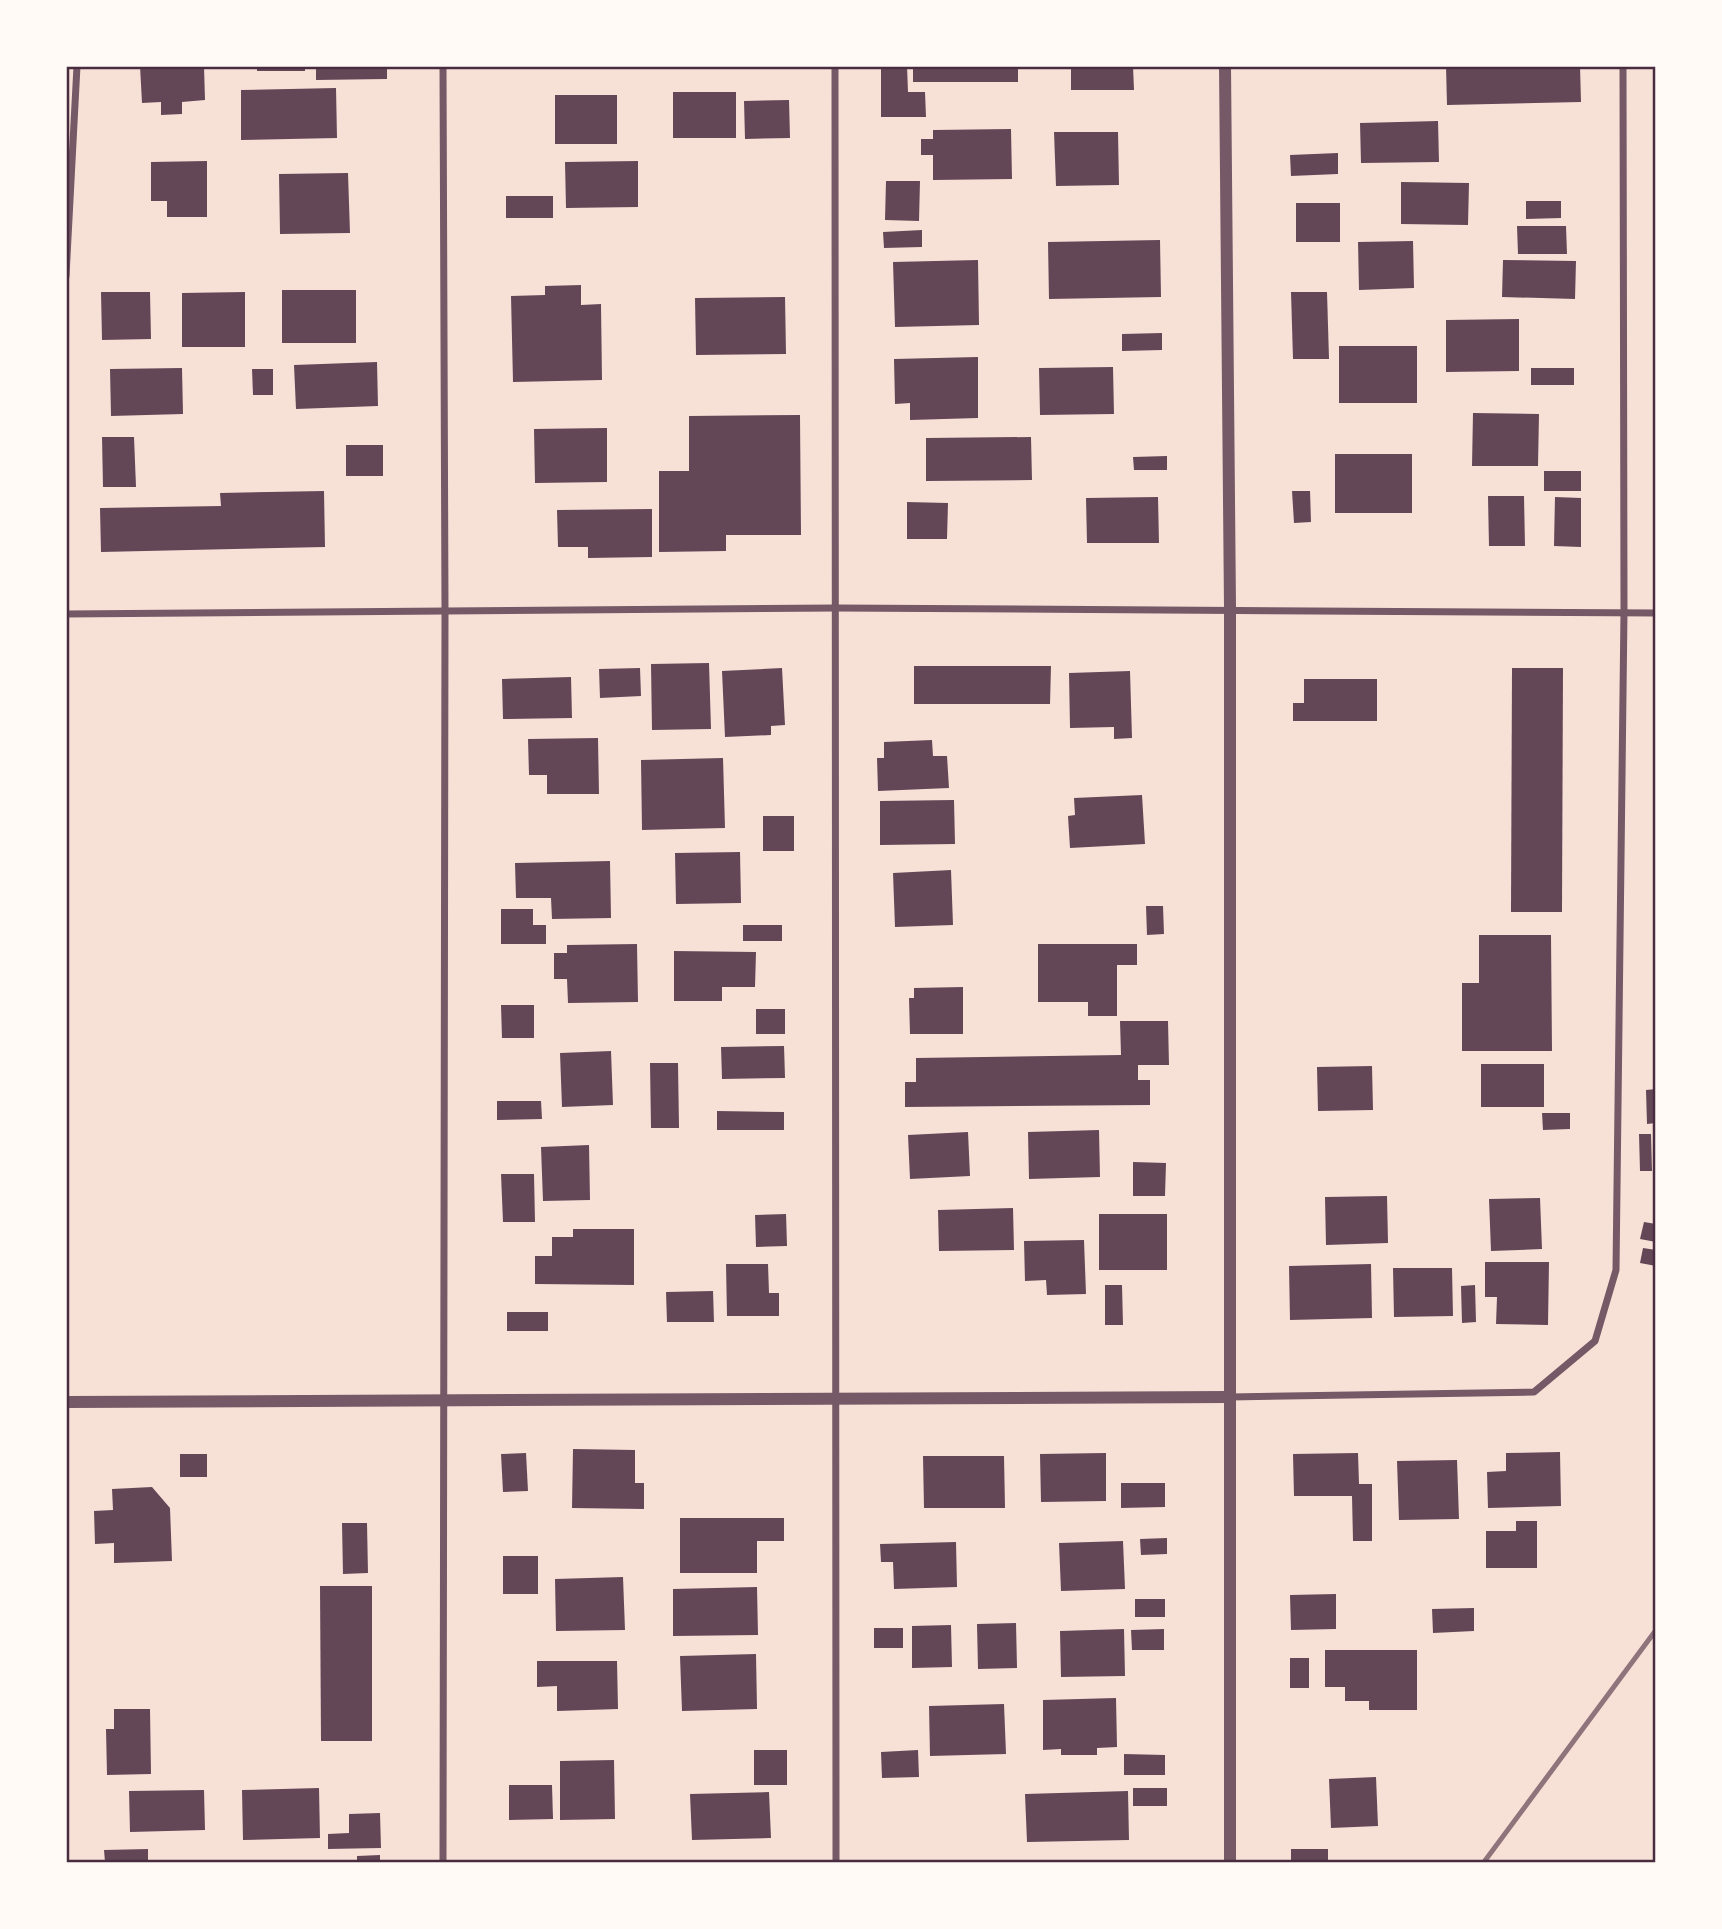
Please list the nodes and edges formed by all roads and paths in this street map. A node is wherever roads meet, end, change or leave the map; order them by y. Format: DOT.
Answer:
graph roads {
  1 [pos="77,66"];
  2 [pos="443,66"];
  3 [pos="835,66"];
  4 [pos="1225,66"];
  5 [pos="1623,66"];
  6 [pos="66,276"];
  7 [pos="836,608"];
  8 [pos="1230,608"];
  9 [pos="445,610"];
  10 [pos="1624,612"];
  11 [pos="1656,612"];
  12 [pos="66,614"];
  13 [pos="1229,1397"];
  14 [pos="445,1399"];
  15 [pos="837,1399"];
  16 [pos="66,1402"];
  17 [pos="443,1863"];
  18 [pos="836,1863"];
  19 [pos="1230,1863"];
  1 -- 6 [label="street"];
  2 -- 9 [label="street"];
  3 -- 7 [label="street"];
  4 -- 8 [label="street"];
  5 -- 10 [label="street"];
  7 -- 8 [label="street"];
  7 -- 9 [label="street"];
  7 -- 15 [label="street"];
  8 -- 10 [label="street"];
  8 -- 13 [label="street"];
  9 -- 12 [label="street"];
  9 -- 14 [label="street"];
  10 -- 11 [label="street"];
  10 -- 13 [label="street"];
  13 -- 15 [label="street"];
  13 -- 19 [label="street"];
  14 -- 15 [label="street"];
  14 -- 16 [label="street"];
  14 -- 17 [label="street"];
  15 -- 18 [label="street"];
}
